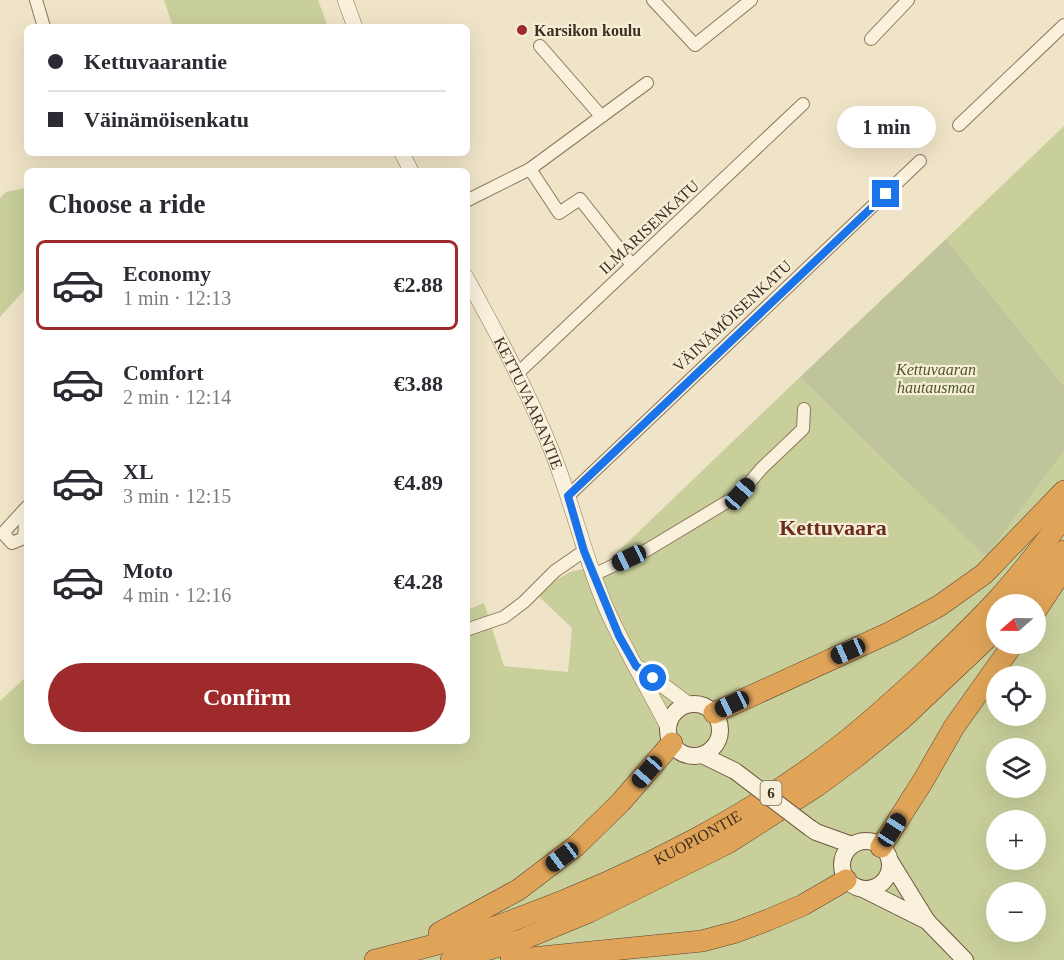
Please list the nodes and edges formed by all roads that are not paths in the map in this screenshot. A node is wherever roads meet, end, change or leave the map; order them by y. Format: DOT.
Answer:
graph roads {
  1 [pos="36,0"];
  2 [pos="345,0"];
  3 [pos="653,0"];
  4 [pos="751,0"];
  5 [pos="908,0"];
  6 [pos="43,24"];
  7 [pos="354,24"];
  8 [pos="1064,25"];
  9 [pos="871,39"];
  10 [pos="540,46"];
  11 [pos="647,83"];
  12 [pos="803,104"];
  13 [pos="601,116"];
  14 [pos="958,125"];
  15 [pos="920,161"];
  16 [pos="530,169"];
  17 [pos="470,199"];
  18 [pos="632,265"];
  19 [pos="470,284"];
  20 [pos="518,374"];
  21 [pos="804,409"];
  22 [pos="1064,491"];
  23 [pos="568,496"];
  24 [pos="1064,517"];
  25 [pos="584,551"];
  26 [pos="1064,551"];
  27 [pos="1064,568"];
  28 [pos="593,575"];
  29 [pos="1027,594"];
  30 [pos="1046,595"];
  31 [pos="470,629"];
  32 [pos="986,639"];
  33 [pos="1006,654"];
  34 [pos="636,666"];
  35 [pos="688,704"];
  36 [pos="714,713"];
  37 [pos="670,735"];
  38 [pos="718,741"];
  39 [pos="702,755"];
  40 [pos="735,771"];
  41 [pos="813,830"];
  42 [pos="852,845"];
  43 [pos="885,854"];
  44 [pos="844,872"];
  45 [pos="865,890"];
  46 [pos="927,921"];
  47 [pos="402,953"];
  48 [pos="375,960"];
  49 [pos="451,960"];
  50 [pos="511,960"];
  51 [pos="965,960"];
  1 -- 6 [label="street"];
  2 -- 7 [label="street"];
  3 -- 4 [label="street"];
  5 -- 9 [label="street"];
  8 -- 14 [label="street"];
  10 -- 13 [label="street"];
  11 -- 13 [label="street"];
  12 -- 18 [label="street, ILMARISENKATU"];
  13 -- 16 [label="street"];
  15 -- 23 [label="street, VÄINÄMÖISENKATU"];
  16 -- 17 [label="street"];
  16 -- 18 [label="street"];
  18 -- 20 [label="street, ILMARISENKATU"];
  19 -- 20 [label="street, KETTUVAARANTIE"];
  20 -- 23 [label="street, KETTUVAARANTIE"];
  21 -- 28 [label="street"];
  22 -- 36 [label="highway"];
  23 -- 25 [label="street, KETTUVAARANTIE"];
  24 -- 47 [label="highway, KUOPIONTIE / 6"];
  25 -- 28 [label="street, KETTUVAARANTIE"];
  25 -- 31 [label="street"];
  26 -- 29 [label="highway"];
  27 -- 30 [label="highway"];
  28 -- 34 [label="street, KETTUVAARANTIE"];
  32 -- 49 [label="highway, KUOPIONTIE / 6"];
  33 -- 43 [label="highway"];
  34 -- 35 [label="street, KETTUVAARANTIE"];
  34 -- 37 [label="street, KETTUVAARANTIE"];
  35 -- 36 [label="main road"];
  35 -- 37 [label="main road"];
  36 -- 38 [label="main road"];
  37 -- 39 [label="main road"];
  37 -- 47 [label="highway"];
  38 -- 39 [label="main road"];
  38 -- 40 [label="main road"];
  39 -- 40 [label="main road"];
  40 -- 41 [label="main road, bridge"];
  41 -- 42 [label="main road"];
  41 -- 44 [label="main road"];
  42 -- 43 [label="main road"];
  42 -- 44 [label="main road"];
  43 -- 45 [label="main road"];
  43 -- 46 [label="main road"];
  44 -- 45 [label="main road"];
  44 -- 50 [label="highway"];
  45 -- 46 [label="main road"];
  46 -- 51 [label="main road"];
  47 -- 48 [label="highway, KUOPIONTIE / 6"];
}
